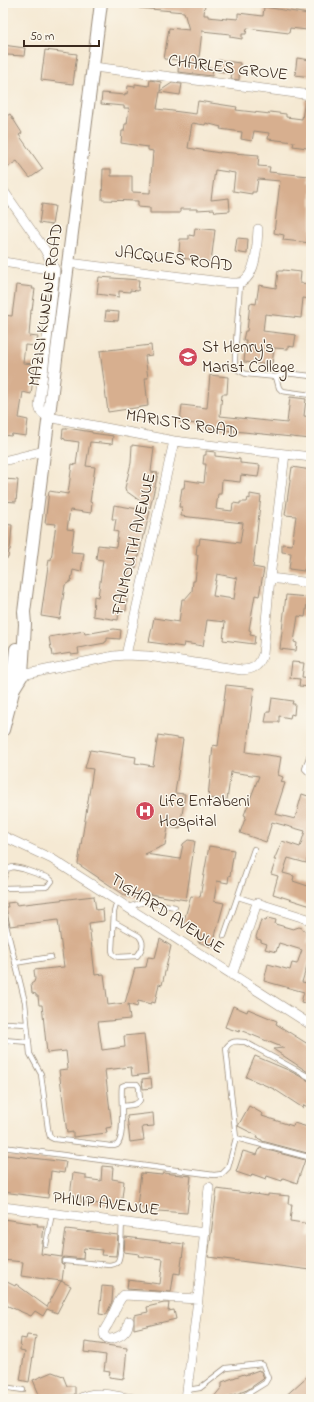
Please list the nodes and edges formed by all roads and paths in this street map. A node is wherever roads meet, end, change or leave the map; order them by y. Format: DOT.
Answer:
graph roads {
  1 [pos="101,3"];
  2 [pos="94,67"];
  3 [pos="311,95"];
  4 [pos="3,190"];
  5 [pos="258,229"];
  6 [pos="3,262"];
  7 [pos="69,263"];
  8 [pos="54,270"];
  9 [pos="240,283"];
  10 [pos="311,376"];
  11 [pos="276,377"];
  12 [pos="311,395"];
  13 [pos="48,417"];
  14 [pos="174,441"];
  15 [pos="44,451"];
  16 [pos="285,454"];
  17 [pos="311,457"];
  18 [pos="3,460"];
  19 [pos="270,578"];
  20 [pos="311,583"];
  21 [pos="126,655"];
  22 [pos="17,674"];
  23 [pos="3,730"];
  24 [pos="311,751"];
  25 [pos="311,775"];
  26 [pos="3,836"];
  27 [pos="254,849"];
  28 [pos="3,880"];
  29 [pos="3,888"];
  30 [pos="238,897"];
  31 [pos="117,901"];
  32 [pos="257,903"];
  33 [pos="175,906"];
  34 [pos="127,907"];
  35 [pos="3,913"];
  36 [pos="311,920"];
  37 [pos="114,922"];
  38 [pos="224,936"];
  39 [pos="51,957"];
  40 [pos="15,963"];
  41 [pos="232,975"];
  42 [pos="3,1024"];
  43 [pos="27,1024"];
  44 [pos="311,1025"];
  45 [pos="3,1040"];
  46 [pos="29,1042"];
  47 [pos="311,1078"];
  48 [pos="123,1106"];
  49 [pos="236,1138"];
  50 [pos="3,1147"];
  51 [pos="308,1156"];
  52 [pos="209,1187"];
  53 [pos="3,1207"];
  54 [pos="52,1213"];
  55 [pos="122,1222"];
  56 [pos="205,1233"];
  57 [pos="46,1245"];
  58 [pos="64,1262"];
  59 [pos="198,1299"];
  60 [pos="129,1321"];
  61 [pos="3,1387"];
  62 [pos="23,1390"];
  63 [pos="186,1395"];
  64 [pos="244,1396"];
  65 [pos="79,1399"];
  66 [pos="134,1399"];
  1 -- 2 [label="street, MAZISI KUNENE ROAD"];
  2 -- 3 [label="street, CHARLES GROVE"];
  2 -- 7 [label="street, MAZISI KUNENE ROAD"];
  4 -- 8 [label="street"];
  5 -- 9 [label="street, JACQUES ROAD"];
  6 -- 8 [label="street"];
  7 -- 9 [label="street, JACQUES ROAD"];
  7 -- 13 [label="street, MAZISI KUNENE ROAD"];
  8 -- 13 [label="street"];
  9 -- 11 [label="lane"];
  10 -- 11 [label="lane"];
  11 -- 12 [label="lane"];
  13 -- 14 [label="street, MARISTS ROAD"];
  13 -- 15 [label="street, MAZISI KUNENE ROAD"];
  14 -- 16 [label="street, MARISTS ROAD"];
  14 -- 21 [label="street, FALMOUTH AVENUE"];
  15 -- 18 [label="street"];
  15 -- 22 [label="street, MAZISI KUNENE ROAD"];
  16 -- 17 [label="street, MARISTS ROAD"];
  16 -- 19 [label="street"];
  19 -- 20 [label="street"];
  19 -- 21 [label="street"];
  21 -- 22 [label="street"];
  22 -- 23 [label="street, MAZISI KUNENE ROAD"];
  24 -- 25 [label="lane"];
  26 -- 31 [label="street, TIGHARD AVENUE"];
  27 -- 30 [label="lane"];
  28 -- 29 [label="lane"];
  30 -- 32 [label="lane"];
  30 -- 38 [label="lane"];
  31 -- 34 [label="street, TIGHARD AVENUE"];
  31 -- 37 [label="lane"];
  32 -- 36 [label="street"];
  32 -- 41 [label="street"];
  33 -- 34 [label="lane"];
  34 -- 41 [label="street, TIGHARD AVENUE"];
  35 -- 40 [label="lane"];
  37 -- 37 [label="lane"];
  39 -- 40 [label="lane"];
  40 -- 43 [label="lane"];
  41 -- 44 [label="street, TIGHARD AVENUE"];
  42 -- 43 [label="lane"];
  43 -- 46 [label="lane"];
  45 -- 46 [label="lane"];
  46 -- 48 [label="lane"];
  47 -- 49 [label="lane"];
  48 -- 48 [label="lane"];
  49 -- 50 [label="lane"];
  49 -- 51 [label="lane"];
  52 -- 56 [label="street"];
  53 -- 54 [label="street, PHILIP AVENUE"];
  54 -- 55 [label="street, PHILIP AVENUE"];
  54 -- 57 [label="lane"];
  55 -- 56 [label="street, PHILIP AVENUE"];
  55 -- 58 [label="lane"];
  56 -- 59 [label="street"];
  59 -- 60 [label="street"];
  59 -- 63 [label="street"];
  61 -- 62 [label="lane"];
  63 -- 64 [label="lane"];
  65 -- 66 [label="street"];
}
